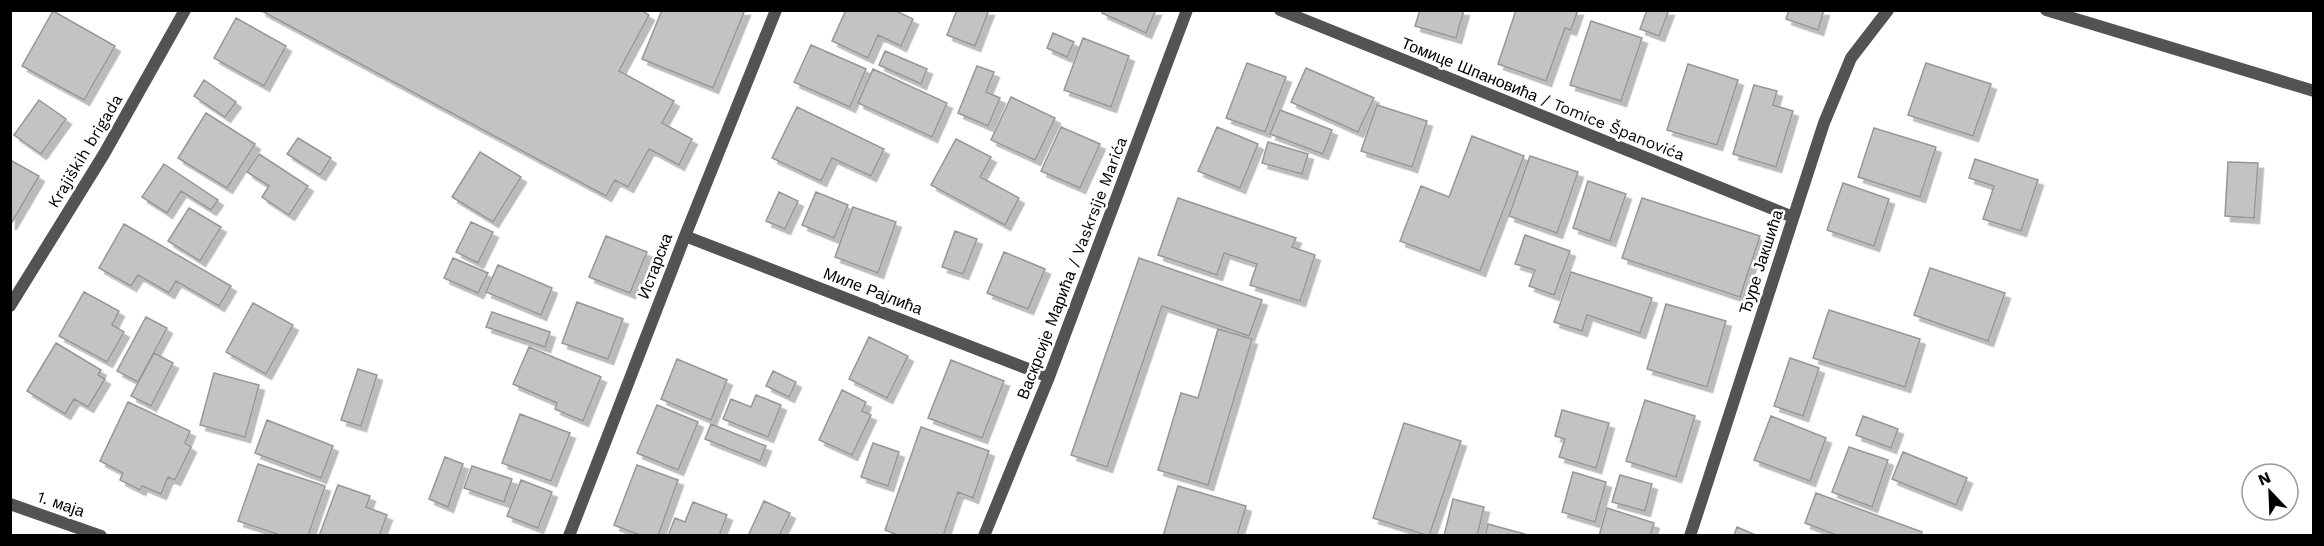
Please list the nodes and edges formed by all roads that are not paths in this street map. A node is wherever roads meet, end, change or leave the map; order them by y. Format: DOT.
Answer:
graph roads {
  1 [pos="184,10"];
  2 [pos="776,10"];
  3 [pos="1187,10"];
  4 [pos="1280,10"];
  5 [pos="1888,10"];
  6 [pos="2046,10"];
  7 [pos="2313,91"];
  8 [pos="1793,217"];
  9 [pos="685,236"];
  10 [pos="10,306"];
  11 [pos="1049,377"];
  12 [pos="10,504"];
  13 [pos="101,536"];
  14 [pos="569,536"];
  15 [pos="984,536"];
  16 [pos="1690,536"];
  1 -- 10 [label="street, Krajiških brigada"];
  2 -- 9 [label="street, Истарска"];
  3 -- 11 [label="street, Васкрсије Марића / Vaskrsije Marića"];
  4 -- 8 [label="street, Томице Шпановића / Tomice Španovića"];
  5 -- 8 [label="street, Ђуре Јакшића"];
  6 -- 7 [label="street"];
  8 -- 16 [label="street, Ђуре Јакшића"];
  9 -- 11 [label="street, Миле Рајлића"];
  9 -- 14 [label="street, Истарска"];
  11 -- 15 [label="street, Васкрсије Марића / Vaskrsije Marića"];
  12 -- 13 [label="street, 1. маја"];
}
